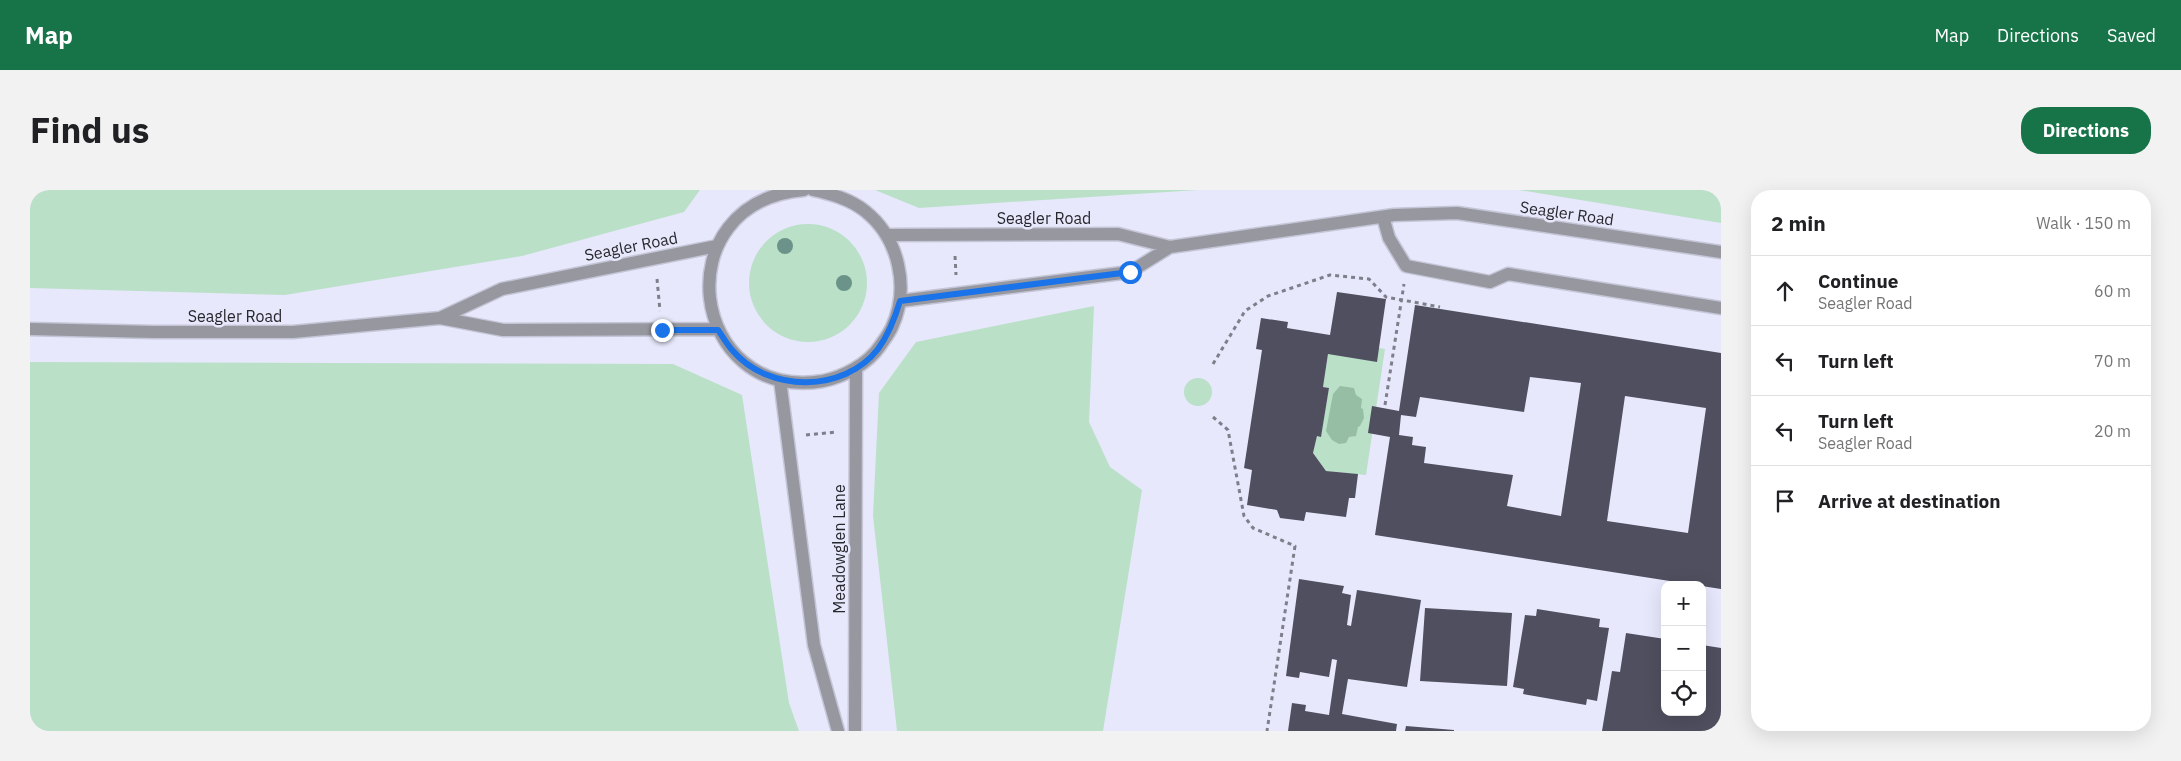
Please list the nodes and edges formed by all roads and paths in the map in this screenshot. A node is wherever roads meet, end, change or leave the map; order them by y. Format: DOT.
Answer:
graph roads {
  1 [pos="804,190"];
  2 [pos="813,190"];
  3 [pos="836,192"];
  4 [pos="760,195"];
  5 [pos="1383,217"];
  6 [pos="887,235"];
  7 [pos="717,246"];
  8 [pos="1170,247"];
  9 [pos="1721,252"];
  10 [pos="955,256"];
  11 [pos="1408,266"];
  12 [pos="957,278"];
  13 [pos="657,279"];
  14 [pos="1401,300"];
  15 [pos="900,301"];
  16 [pos="1440,307"];
  17 [pos="1721,308"];
  18 [pos="660,314"];
  19 [pos="440,318"];
  20 [pos="30,329"];
  21 [pos="718,330"];
  22 [pos="1213,364"];
  23 [pos="856,368"];
  24 [pos="780,380"];
  25 [pos="1385,405"];
  26 [pos="1213,418"];
  27 [pos="837,432"];
  28 [pos="804,435"];
  29 [pos="838,731"];
  30 [pos="855,731"];
  31 [pos="1267,731"];
  1 -- 4 [label="street"];
  2 -- 3 [label="street"];
  3 -- 6 [label="street"];
  4 -- 7 [label="street"];
  5 -- 8 [label="street, Seagler Road"];
  5 -- 9 [label="street, Seagler Road"];
  5 -- 11 [label="street"];
  6 -- 8 [label="street, Seagler Road"];
  6 -- 15 [label="street"];
  7 -- 19 [label="street, Seagler Road"];
  7 -- 21 [label="street"];
  8 -- 15 [label="street, Seagler Road"];
  10 -- 12 [label="path"];
  11 -- 14 [label="path"];
  11 -- 17 [label="street"];
  13 -- 18 [label="path"];
  14 -- 16 [label="path"];
  14 -- 22 [label="path"];
  14 -- 25 [label="path"];
  15 -- 23 [label="street"];
  19 -- 20 [label="street, Seagler Road"];
  19 -- 21 [label="street, Seagler Road"];
  21 -- 24 [label="street"];
  23 -- 24 [label="street"];
  23 -- 30 [label="street, Meadowglen Lane"];
  24 -- 29 [label="street, Meadowglen Lane"];
  26 -- 31 [label="path"];
  27 -- 28 [label="path"];
}
